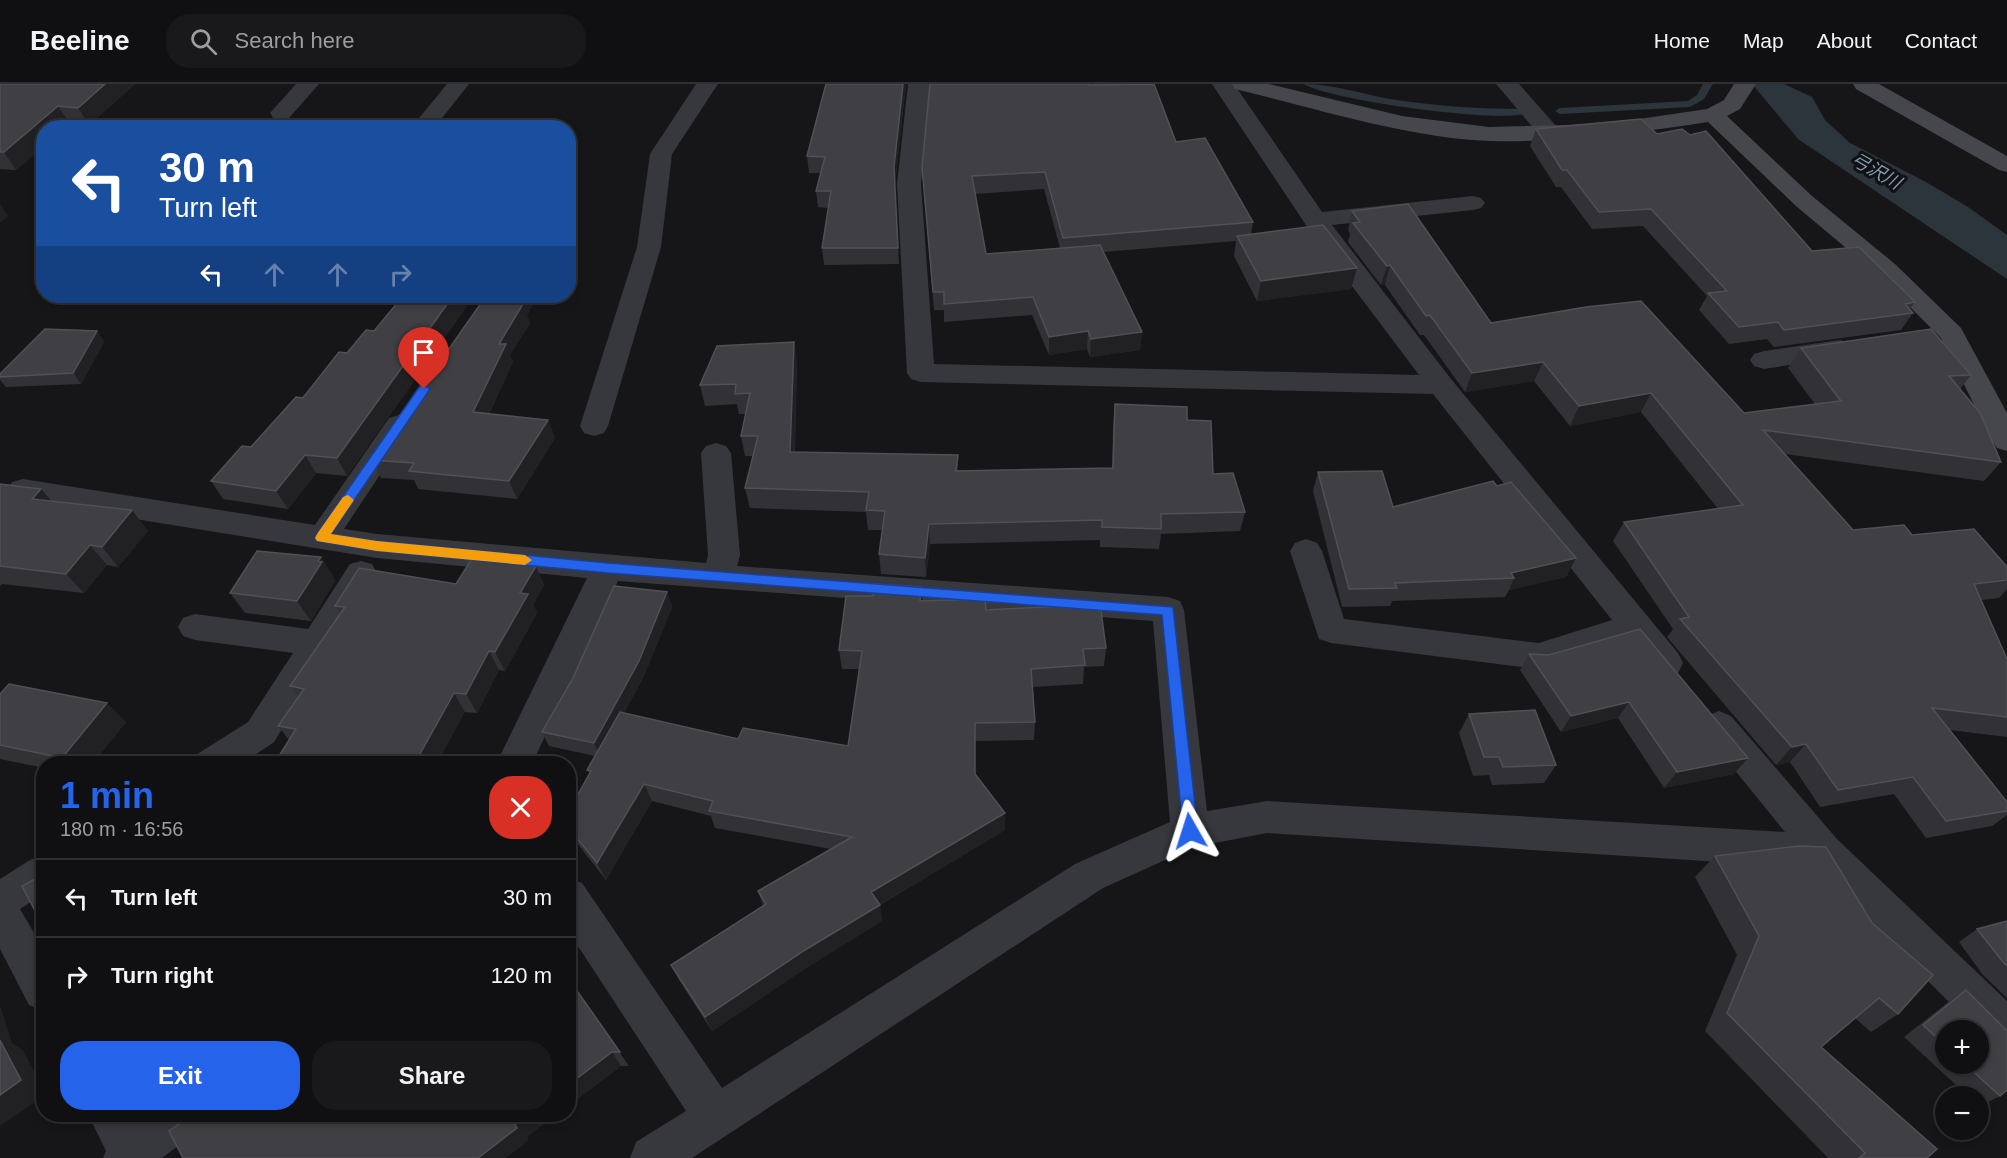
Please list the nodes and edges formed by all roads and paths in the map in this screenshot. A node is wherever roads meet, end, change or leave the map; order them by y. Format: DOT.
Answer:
graph roads {
  1 [pos="308,84"];
  2 [pos="458,84"];
  3 [pos="707,84"];
  4 [pos="919,84"];
  5 [pos="1222,84"];
  6 [pos="1243,84"];
  7 [pos="1507,84"];
  8 [pos="1745,84"];
  9 [pos="1864,84"];
  10 [pos="281,113"];
  11 [pos="1713,115"];
  12 [pos="429,120"];
  13 [pos="1550,132"];
  14 [pos="2007,165"];
  15 [pos="1473,203"];
  16 [pos="1315,220"];
  17 [pos="1952,334"];
  18 [pos="1917,339"];
  19 [pos="1870,345"];
  20 [pos="1764,360"];
  21 [pos="1441,385"];
  22 [pos="415,402"];
  23 [pos="594,426"];
  24 [pos="2007,441"];
  25 [pos="716,453"];
  26 [pos="23,490"];
  27 [pos="322,538"];
  28 [pos="377,546"];
  29 [pos="1306,551"];
  30 [pos="608,568"];
  31 [pos="719,576"];
  32 [pos="1635,626"];
  33 [pos="195,627"];
  34 [pos="317,643"];
  35 [pos="224,756"];
  36 [pos="518,756"];
  37 [pos="1190,831"];
  38 [pos="1824,852"];
  39 [pos="36,877"];
  40 [pos="0,900"];
  41 [pos="576,908"];
  42 [pos="0,910"];
  43 [pos="36,976"];
  44 [pos="2007,1030"];
  45 [pos="715,1116"];
  46 [pos="114,1122"];
  47 [pos="175,1122"];
  48 [pos="130,1157"];
  49 [pos="652,1158"];
  1 -- 10 [label="street"];
  2 -- 12 [label="street"];
  3 -- 23 [label="street"];
  4 -- 21 [label="street"];
  5 -- 16 [label="street"];
  6 -- 13 [label="street"];
  7 -- 13 [label="street"];
  8 -- 11 [label="street"];
  9 -- 14 [label="street"];
  11 -- 13 [label="street"];
  11 -- 17 [label="street"];
  15 -- 16 [label="street"];
  16 -- 21 [label="street"];
  17 -- 18 [label="street"];
  17 -- 24 [label="street"];
  19 -- 20 [label="street"];
  21 -- 32 [label="street"];
  22 -- 27 [label="street"];
  25 -- 31 [label="street"];
  26 -- 27 [label="street"];
  27 -- 28 [label="street"];
  28 -- 30 [label="street"];
  28 -- 34 [label="street"];
  29 -- 32 [label="street"];
  30 -- 31 [label="street"];
  30 -- 36 [label="street"];
  31 -- 37 [label="street"];
  32 -- 38 [label="street"];
  33 -- 34 [label="street"];
  34 -- 35 [label="street"];
  37 -- 38 [label="street"];
  37 -- 45 [label="street"];
  38 -- 44 [label="street"];
  39 -- 40 [label="street"];
  41 -- 45 [label="street"];
  42 -- 43 [label="street"];
  45 -- 49 [label="street"];
  46 -- 48 [label="street"];
  47 -- 48 [label="street"];
}
